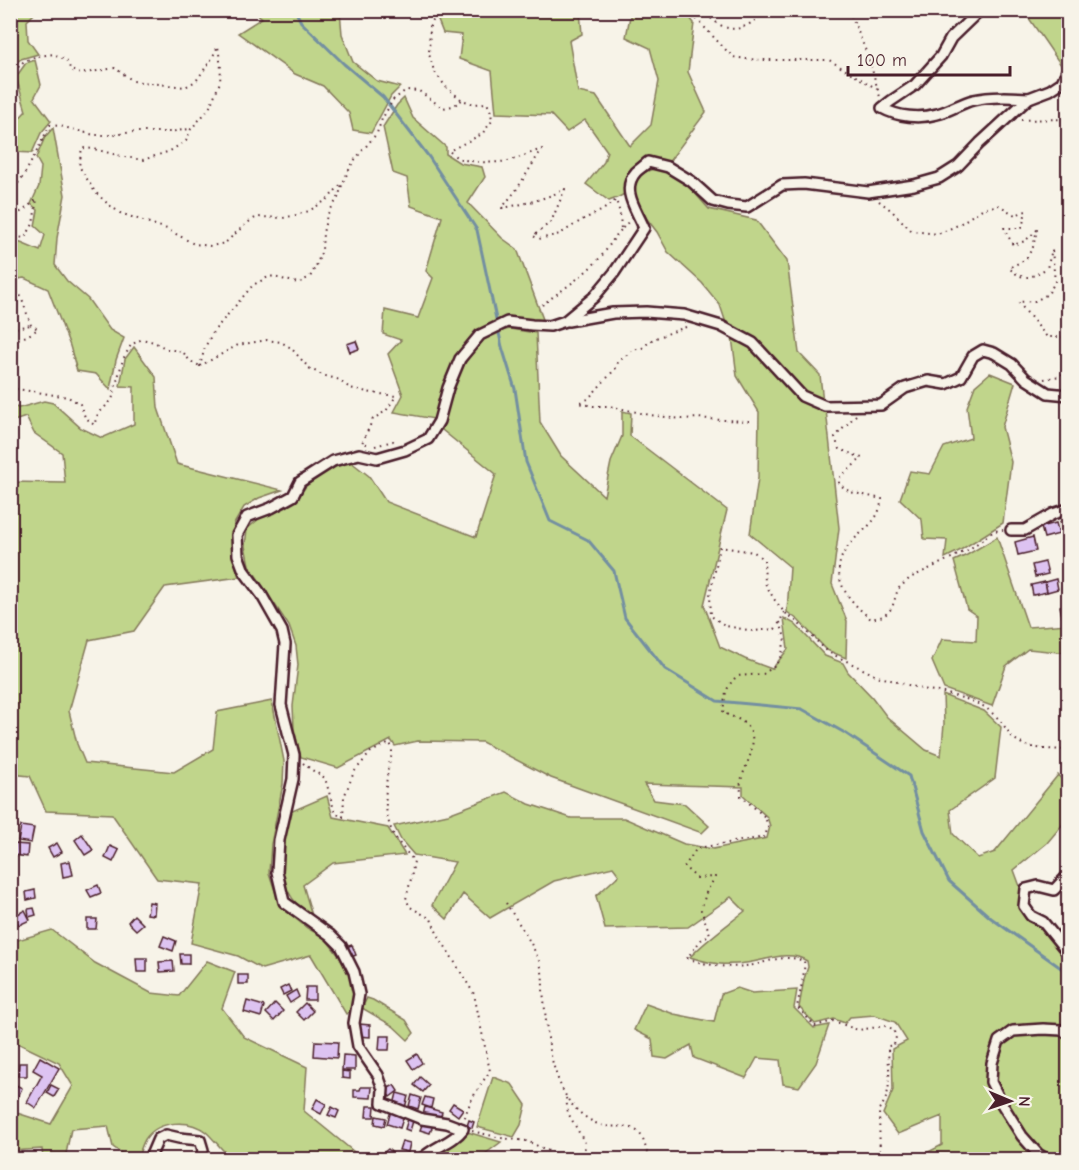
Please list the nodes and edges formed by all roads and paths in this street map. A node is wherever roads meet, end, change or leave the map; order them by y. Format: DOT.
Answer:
graph roads {
  1 [pos="439,10"];
  2 [pos="688,10"];
  3 [pos="702,10"];
  4 [pos="769,10"];
  5 [pos="849,10"];
  6 [pos="980,10"];
  7 [pos="1068,69"];
  8 [pos="10,76"];
  9 [pos="879,90"];
  10 [pos="1029,98"];
  11 [pos="462,100"];
  12 [pos="882,108"];
  13 [pos="1068,119"];
  14 [pos="1006,120"];
  15 [pos="191,129"];
  16 [pos="343,182"];
  17 [pos="10,192"];
  18 [pos="868,192"];
  19 [pos="638,212"];
  20 [pos="10,219"];
  21 [pos="621,230"];
  22 [pos="10,236"];
  23 [pos="10,281"];
  24 [pos="542,304"];
  25 [pos="699,320"];
  26 [pos="565,321"];
  27 [pos="31,325"];
  28 [pos="10,329"];
  29 [pos="1068,337"];
  30 [pos="10,343"];
  31 [pos="200,366"];
  32 [pos="1068,369"];
  33 [pos="1026,379"];
  34 [pos="10,388"];
  35 [pos="1068,395"];
  36 [pos="863,405"];
  37 [pos="751,421"];
  38 [pos="405,450"];
  39 [pos="1068,509"];
  40 [pos="1011,530"];
  41 [pos="784,612"];
  42 [pos="780,622"];
  43 [pos="1068,750"];
  44 [pos="294,755"];
  45 [pos="1068,875"];
  46 [pos="506,903"];
  47 [pos="1068,952"];
  48 [pos="1068,1034"];
  49 [pos="566,1098"];
  50 [pos="463,1129"];
  51 [pos="149,1160"];
  52 [pos="201,1160"];
  53 [pos="421,1160"];
  54 [pos="573,1160"];
  55 [pos="585,1160"];
  56 [pos="649,1160"];
  57 [pos="880,1160"];
  58 [pos="1048,1160"];
  1 -- 11 [label="path"];
  2 -- 9 [label="path"];
  3 -- 4 [label="path"];
  5 -- 9 [label="path"];
  6 -- 12 [label="street"];
  7 -- 10 [label="street"];
  8 -- 15 [label="path"];
  9 -- 12 [label="path"];
  10 -- 12 [label="street"];
  10 -- 14 [label="street"];
  11 -- 16 [label="path"];
  11 -- 21 [label="path"];
  13 -- 14 [label="path"];
  14 -- 18 [label="street"];
  15 -- 16 [label="path"];
  15 -- 17 [label="path"];
  16 -- 31 [label="path"];
  18 -- 19 [label="street"];
  18 -- 29 [label="path"];
  19 -- 21 [label="path"];
  19 -- 26 [label="street"];
  20 -- 22 [label="path"];
  21 -- 24 [label="path"];
  23 -- 27 [label="path"];
  25 -- 26 [label="street"];
  25 -- 36 [label="street"];
  25 -- 37 [label="path"];
  26 -- 38 [label="street"];
  27 -- 28 [label="path"];
  27 -- 30 [label="path"];
  31 -- 34 [label="path"];
  31 -- 38 [label="path"];
  32 -- 33 [label="path"];
  33 -- 35 [label="street"];
  33 -- 36 [label="street"];
  36 -- 40 [label="path"];
  38 -- 44 [label="street"];
  39 -- 40 [label="street"];
  41 -- 42 [label="path"];
  41 -- 42 [label="path"];
  41 -- 43 [label="path"];
  42 -- 57 [label="path"];
  44 -- 50 [label="street"];
  44 -- 50 [label="path"];
  45 -- 47 [label="street"];
  46 -- 49 [label="path"];
  48 -- 58 [label="street"];
  49 -- 55 [label="path"];
  49 -- 56 [label="path"];
  50 -- 53 [label="street"];
  50 -- 54 [label="path"];
  51 -- 52 [label="street"];
}
